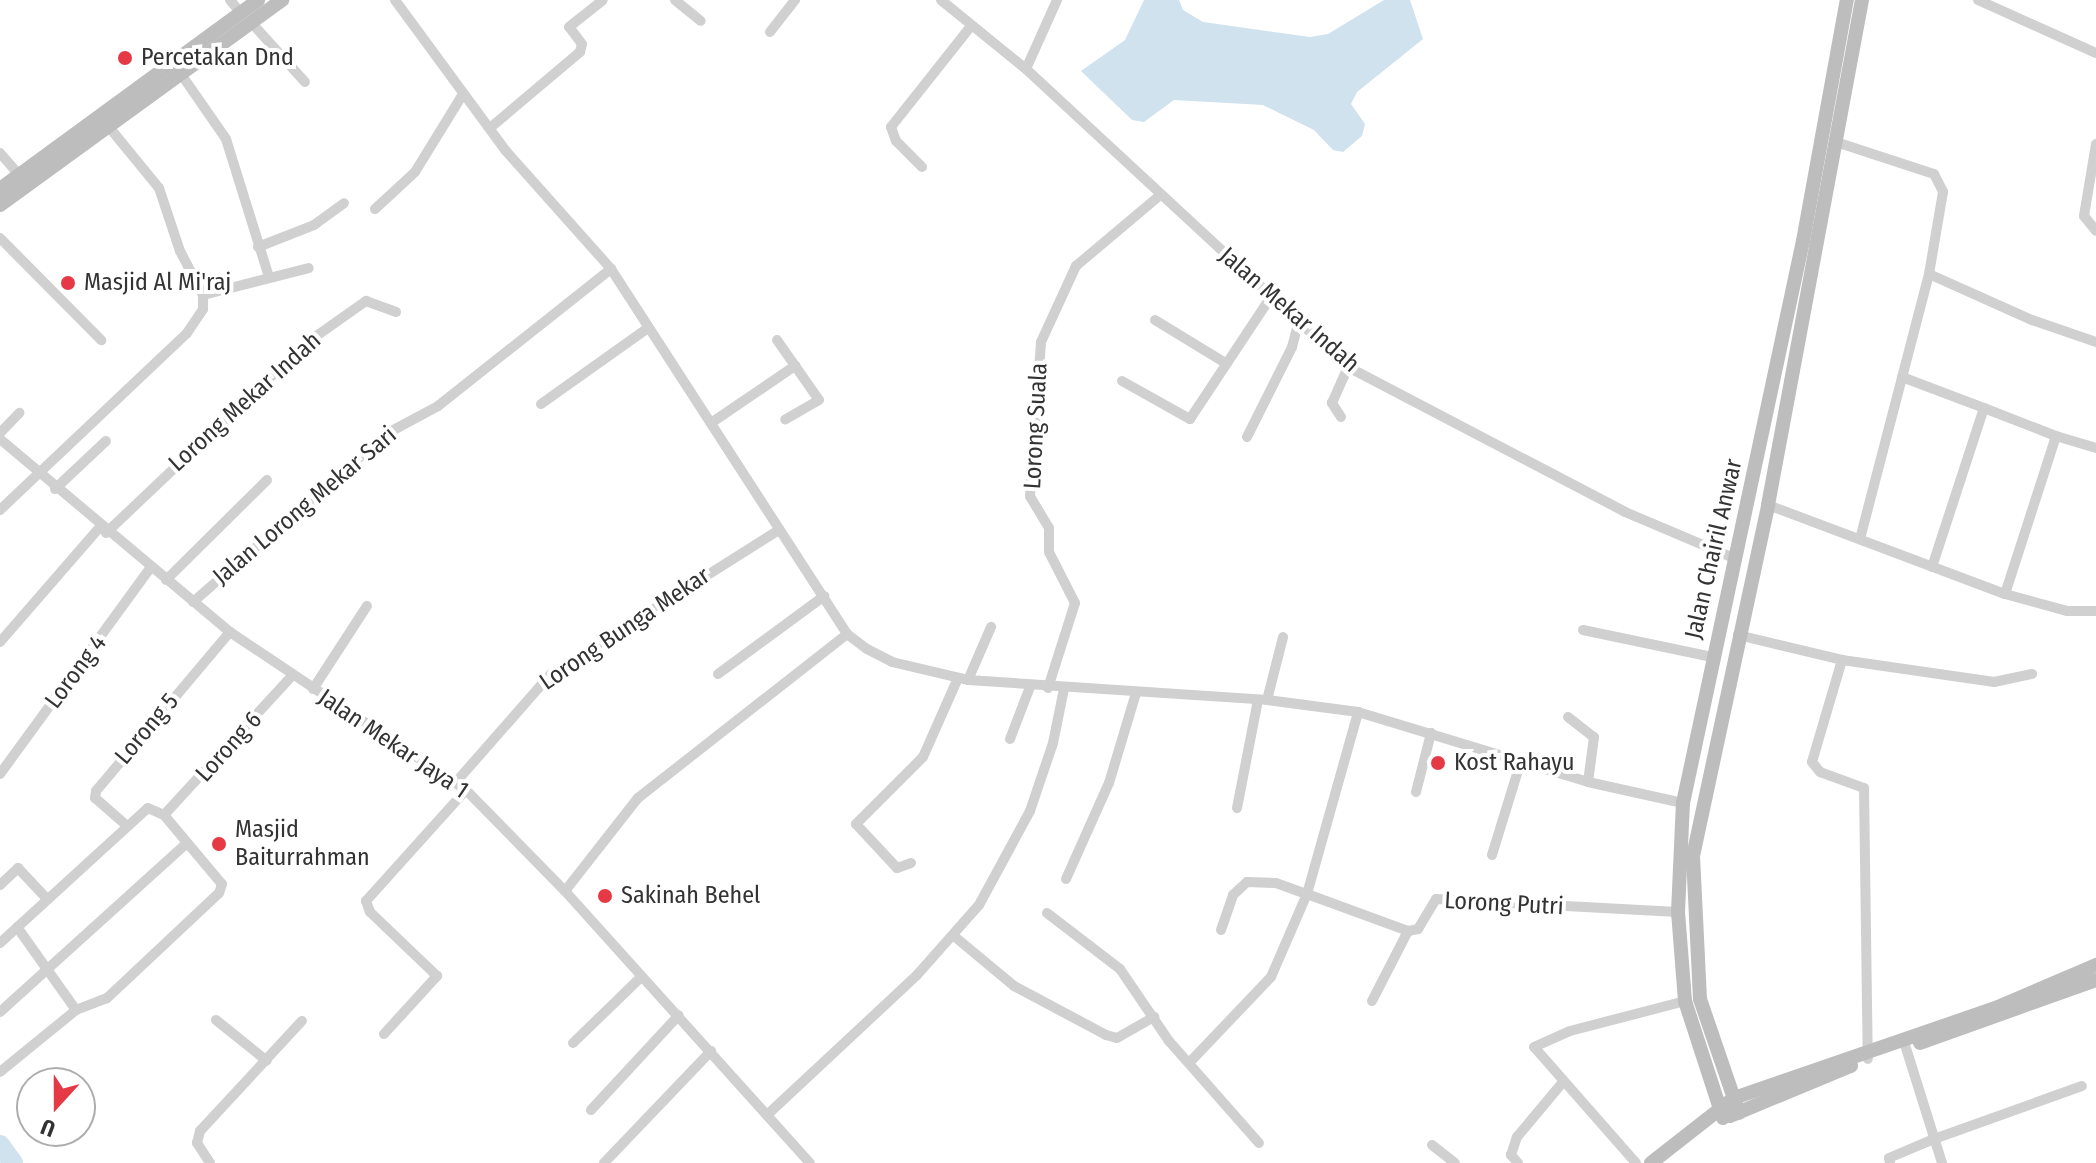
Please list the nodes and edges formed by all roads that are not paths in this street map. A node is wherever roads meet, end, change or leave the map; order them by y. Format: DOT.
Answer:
graph roads {
  1 [pos="230,0"];
  2 [pos="258,0"];
  3 [pos="282,0"];
  4 [pos="395,0"];
  5 [pos="603,0"];
  6 [pos="675,0"];
  7 [pos="795,0"];
  8 [pos="941,0"];
  9 [pos="1057,0"];
  10 [pos="1847,0"];
  11 [pos="1862,0"];
  12 [pos="1978,0"];
  13 [pos="245,17"];
  14 [pos="701,21"];
  15 [pos="971,26"];
  16 [pos="770,32"];
  17 [pos="2096,53"];
  18 [pos="1026,69"];
  19 [pos="181,74"];
  20 [pos="159,81"];
  21 [pos="305,82"];
  22 [pos="463,94"];
  23 [pos="109,127"];
  24 [pos="490,128"];
  25 [pos="1836,142"];
  26 [pos="2096,144"];
  27 [pos="0,153"];
  28 [pos="922,167"];
  29 [pos="19,175"];
  30 [pos="0,189"];
  31 [pos="1159,196"];
  32 [pos="344,203"];
  33 [pos="0,205"];
  34 [pos="375,209"];
  35 [pos="2096,231"];
  36 [pos="0,238"];
  37 [pos="258,247"];
  38 [pos="309,268"];
  39 [pos="611,269"];
  40 [pos="1929,274"];
  41 [pos="269,277"];
  42 [pos="203,295"];
  43 [pos="1272,295"];
  44 [pos="396,312"];
  45 [pos="1155,320"];
  46 [pos="1299,321"];
  47 [pos="648,328"];
  48 [pos="101,340"];
  49 [pos="777,340"];
  50 [pos="2096,342"];
  51 [pos="1227,364"];
  52 [pos="795,366"];
  53 [pos="1348,367"];
  54 [pos="1902,377"];
  55 [pos="1122,381"];
  56 [pos="541,404"];
  57 [pos="1984,408"];
  58 [pos="19,413"];
  59 [pos="1341,417"];
  60 [pos="785,420"];
  61 [pos="711,423"];
  62 [pos="1763,431"];
  63 [pos="1781,434"];
  64 [pos="0,436"];
  65 [pos="2056,436"];
  66 [pos="1247,437"];
  67 [pos="106,441"];
  68 [pos="2096,448"];
  69 [pos="37,472"];
  70 [pos="267,480"];
  71 [pos="55,489"];
  72 [pos="1768,505"];
  73 [pos="0,510"];
  74 [pos="103,530"];
  75 [pos="779,530"];
  76 [pos="1860,538"];
  77 [pos="1736,559"];
  78 [pos="1932,567"];
  79 [pos="150,568"];
  80 [pos="166,580"];
  81 [pos="2005,594"];
  82 [pos="824,596"];
  83 [pos="193,602"];
  84 [pos="367,606"];
  85 [pos="2096,611"];
  86 [pos="991,627"];
  87 [pos="1583,630"];
  88 [pos="230,632"];
  89 [pos="847,634"];
  90 [pos="1738,635"];
  91 [pos="1283,637"];
  92 [pos="0,642"];
  93 [pos="1712,657"];
  94 [pos="1842,660"];
  95 [pos="718,674"];
  96 [pos="2032,674"];
  97 [pos="291,677"];
  98 [pos="963,679"];
  99 [pos="1030,687"];
  100 [pos="1048,688"];
  101 [pos="313,689"];
  102 [pos="1064,689"];
  103 [pos="1136,693"];
  104 [pos="1263,700"];
  105 [pos="1358,712"];
  106 [pos="1568,717"];
  107 [pos="1431,733"];
  108 [pos="1010,739"];
  109 [pos="1521,761"];
  110 [pos="0,774"];
  111 [pos="456,782"];
  112 [pos="1588,782"];
  113 [pos="466,790"];
  114 [pos="1416,792"];
  115 [pos="1683,803"];
  116 [pos="1237,808"];
  117 [pos="164,815"];
  118 [pos="126,825"];
  119 [pos="185,845"];
  120 [pos="1492,855"];
  121 [pos="911,863"];
  122 [pos="1066,879"];
  123 [pos="0,885"];
  124 [pos="565,891"];
  125 [pos="1307,894"];
  126 [pos="47,899"];
  127 [pos="1678,912"];
  128 [pos="1047,913"];
  129 [pos="17,927"];
  130 [pos="1221,930"];
  131 [pos="1408,931"];
  132 [pos="954,936"];
  133 [pos="0,943"];
  134 [pos="2096,965"];
  135 [pos="49,970"];
  136 [pos="641,977"];
  137 [pos="2096,980"];
  138 [pos="1372,1001"];
  139 [pos="1685,1001"];
  140 [pos="76,1010"];
  141 [pos="0,1012"];
  142 [pos="679,1015"];
  143 [pos="1154,1017"];
  144 [pos="216,1020"];
  145 [pos="302,1021"];
  146 [pos="384,1034"];
  147 [pos="573,1043"];
  148 [pos="1906,1048"];
  149 [pos="711,1051"];
  150 [pos="1868,1055"];
  151 [pos="267,1061"];
  152 [pos="1190,1062"];
  153 [pos="0,1072"];
  154 [pos="1563,1082"];
  155 [pos="2082,1086"];
  156 [pos="1734,1098"];
  157 [pos="591,1110"];
  158 [pos="1720,1113"];
  159 [pos="1739,1113"];
  160 [pos="767,1115"];
  161 [pos="1934,1139"];
  162 [pos="1259,1143"];
  163 [pos="1432,1145"];
  164 [pos="210,1163"];
  165 [pos="604,1163"];
  166 [pos="810,1163"];
  167 [pos="1455,1163"];
  168 [pos="1518,1163"];
  169 [pos="1636,1163"];
  170 [pos="1651,1163"];
  171 [pos="1890,1163"];
  172 [pos="1942,1163"];
  1 -- 13 [label="street"];
  2 -- 13 [label="main road"];
  3 -- 13 [label="main road"];
  4 -- 22 [label="street"];
  5 -- 24 [label="street"];
  6 -- 14 [label="street"];
  7 -- 16 [label="street"];
  8 -- 15 [label="street, Jalan Mekar Indah"];
  9 -- 18 [label="street"];
  10 -- 62 [label="main road, Jalan Chairil Anwar"];
  11 -- 25 [label="main road, Jalan Chairil Anwar"];
  12 -- 17 [label="street"];
  13 -- 19 [label="main road"];
  13 -- 20 [label="main road"];
  13 -- 21 [label="street"];
  15 -- 18 [label="street, Jalan Mekar Indah"];
  15 -- 28 [label="street"];
  18 -- 31 [label="street, Jalan Mekar Indah"];
  19 -- 20 [label="main road"];
  19 -- 37 [label="street"];
  20 -- 23 [label="main road"];
  20 -- 29 [label="main road"];
  22 -- 24 [label="street"];
  22 -- 34 [label="street"];
  23 -- 33 [label="main road"];
  23 -- 42 [label="street"];
  24 -- 39 [label="street"];
  25 -- 40 [label="street"];
  25 -- 63 [label="main road, Jalan Chairil Anwar"];
  26 -- 35 [label="street"];
  27 -- 29 [label="street"];
  29 -- 30 [label="main road"];
  31 -- 43 [label="street, Jalan Mekar Indah"];
  31 -- 100 [label="street, Lorong Suala"];
  32 -- 37 [label="street"];
  36 -- 48 [label="street"];
  37 -- 41 [label="street"];
  38 -- 41 [label="street"];
  39 -- 47 [label="street"];
  39 -- 83 [label="street, Jalan Lorong Mekar Sari"];
  40 -- 50 [label="street"];
  40 -- 54 [label="street"];
  41 -- 42 [label="street"];
  42 -- 69 [label="street"];
  43 -- 46 [label="street, Jalan Mekar Indah"];
  43 -- 51 [label="street"];
  44 -- 74 [label="street, Lorong Mekar Indah"];
  45 -- 51 [label="street"];
  46 -- 53 [label="street, Jalan Mekar Indah"];
  46 -- 66 [label="street"];
  47 -- 56 [label="street"];
  47 -- 61 [label="street"];
  49 -- 52 [label="street"];
  51 -- 55 [label="street"];
  52 -- 60 [label="street"];
  52 -- 61 [label="street"];
  53 -- 59 [label="street"];
  53 -- 77 [label="street, Jalan Mekar Indah"];
  54 -- 57 [label="street"];
  54 -- 76 [label="street"];
  57 -- 65 [label="street"];
  57 -- 78 [label="street"];
  58 -- 64 [label="street"];
  61 -- 75 [label="street"];
  62 -- 63 [label="main road"];
  62 -- 77 [label="main road, Jalan Chairil Anwar"];
  63 -- 72 [label="main road, Jalan Chairil Anwar"];
  64 -- 69 [label="street, Jalan Mekar Jaya 1"];
  65 -- 68 [label="street"];
  65 -- 81 [label="street"];
  67 -- 71 [label="street"];
  69 -- 71 [label="street, Jalan Mekar Jaya 1"];
  69 -- 73 [label="street"];
  70 -- 80 [label="street"];
  71 -- 74 [label="street, Jalan Mekar Jaya 1"];
  72 -- 76 [label="street"];
  72 -- 90 [label="main road, Jalan Chairil Anwar"];
  74 -- 79 [label="street, Jalan Mekar Jaya 1"];
  74 -- 92 [label="street"];
  75 -- 82 [label="street"];
  75 -- 111 [label="street, Lorong Bunga Mekar"];
  76 -- 78 [label="street"];
  77 -- 93 [label="main road, Jalan Chairil Anwar"];
  78 -- 81 [label="street"];
  79 -- 80 [label="street, Jalan Mekar Jaya 1"];
  79 -- 110 [label="street, Lorong 4"];
  80 -- 83 [label="street, Jalan Mekar Jaya 1"];
  81 -- 85 [label="street"];
  82 -- 89 [label="street"];
  82 -- 95 [label="street"];
  83 -- 88 [label="street, Jalan Mekar Jaya 1"];
  84 -- 101 [label="street"];
  86 -- 98 [label="street"];
  87 -- 93 [label="street"];
  88 -- 97 [label="street, Jalan Mekar Jaya 1"];
  88 -- 118 [label="street, Lorong 5"];
  89 -- 98 [label="street"];
  89 -- 124 [label="street"];
  90 -- 94 [label="street"];
  90 -- 156 [label="main road, Jalan Chairil Anwar"];
  91 -- 104 [label="street"];
  93 -- 115 [label="main road, Jalan Chairil Anwar"];
  94 -- 96 [label="street"];
  94 -- 150 [label="street"];
  97 -- 101 [label="street, Jalan Mekar Jaya 1"];
  97 -- 117 [label="street, Lorong 6"];
  98 -- 99 [label="street"];
  98 -- 121 [label="street"];
  99 -- 100 [label="street"];
  99 -- 108 [label="street"];
  100 -- 102 [label="street"];
  101 -- 111 [label="street, Jalan Mekar Jaya 1"];
  102 -- 103 [label="street"];
  102 -- 132 [label="street"];
  103 -- 104 [label="street"];
  103 -- 122 [label="street"];
  104 -- 105 [label="street"];
  104 -- 116 [label="street"];
  105 -- 107 [label="street"];
  105 -- 125 [label="street"];
  106 -- 112 [label="street"];
  107 -- 109 [label="street"];
  107 -- 114 [label="street"];
  109 -- 112 [label="street"];
  109 -- 120 [label="street"];
  111 -- 113 [label="street, Jalan Mekar Jaya 1"];
  112 -- 115 [label="street"];
  113 -- 124 [label="street, Jalan Mekar Jaya 1"];
  113 -- 146 [label="street"];
  115 -- 127 [label="main road, Jalan Chairil Anwar"];
  117 -- 118 [label="street"];
  117 -- 119 [label="street"];
  118 -- 126 [label="street"];
  119 -- 135 [label="street"];
  119 -- 140 [label="street"];
  123 -- 126 [label="street"];
  124 -- 136 [label="street, Jalan Mekar Jaya 1"];
  125 -- 130 [label="street"];
  125 -- 131 [label="street"];
  125 -- 152 [label="street"];
  126 -- 129 [label="street"];
  127 -- 131 [label="street, Lorong Putri"];
  127 -- 139 [label="main road, Jalan Chairil Anwar"];
  128 -- 143 [label="street"];
  129 -- 133 [label="street"];
  129 -- 135 [label="street"];
  131 -- 138 [label="street"];
  132 -- 143 [label="street"];
  132 -- 160 [label="street"];
  134 -- 150 [label="main road"];
  135 -- 140 [label="street"];
  135 -- 141 [label="street"];
  136 -- 142 [label="street, Jalan Mekar Jaya 1"];
  136 -- 147 [label="street"];
  137 -- 148 [label="main road"];
  139 -- 154 [label="street"];
  139 -- 158 [label="main road, Jalan Chairil Anwar"];
  140 -- 153 [label="street"];
  142 -- 149 [label="street, Jalan Mekar Jaya 1"];
  142 -- 157 [label="street"];
  143 -- 152 [label="street"];
  144 -- 151 [label="street"];
  145 -- 151 [label="street"];
  148 -- 150 [label="main road"];
  148 -- 161 [label="street"];
  149 -- 160 [label="street, Jalan Mekar Jaya 1"];
  149 -- 165 [label="street"];
  150 -- 156 [label="main road"];
  150 -- 159 [label="main road"];
  151 -- 164 [label="street"];
  152 -- 162 [label="street"];
  154 -- 168 [label="street"];
  154 -- 169 [label="street"];
  155 -- 161 [label="street"];
  156 -- 158 [label="main road"];
  156 -- 159 [label="main road, Jalan Chairil Anwar"];
  158 -- 159 [label="main road"];
  158 -- 170 [label="main road"];
  160 -- 166 [label="street, Jalan Mekar Jaya 1"];
  161 -- 171 [label="street"];
  161 -- 172 [label="street"];
  163 -- 167 [label="street"];
}
